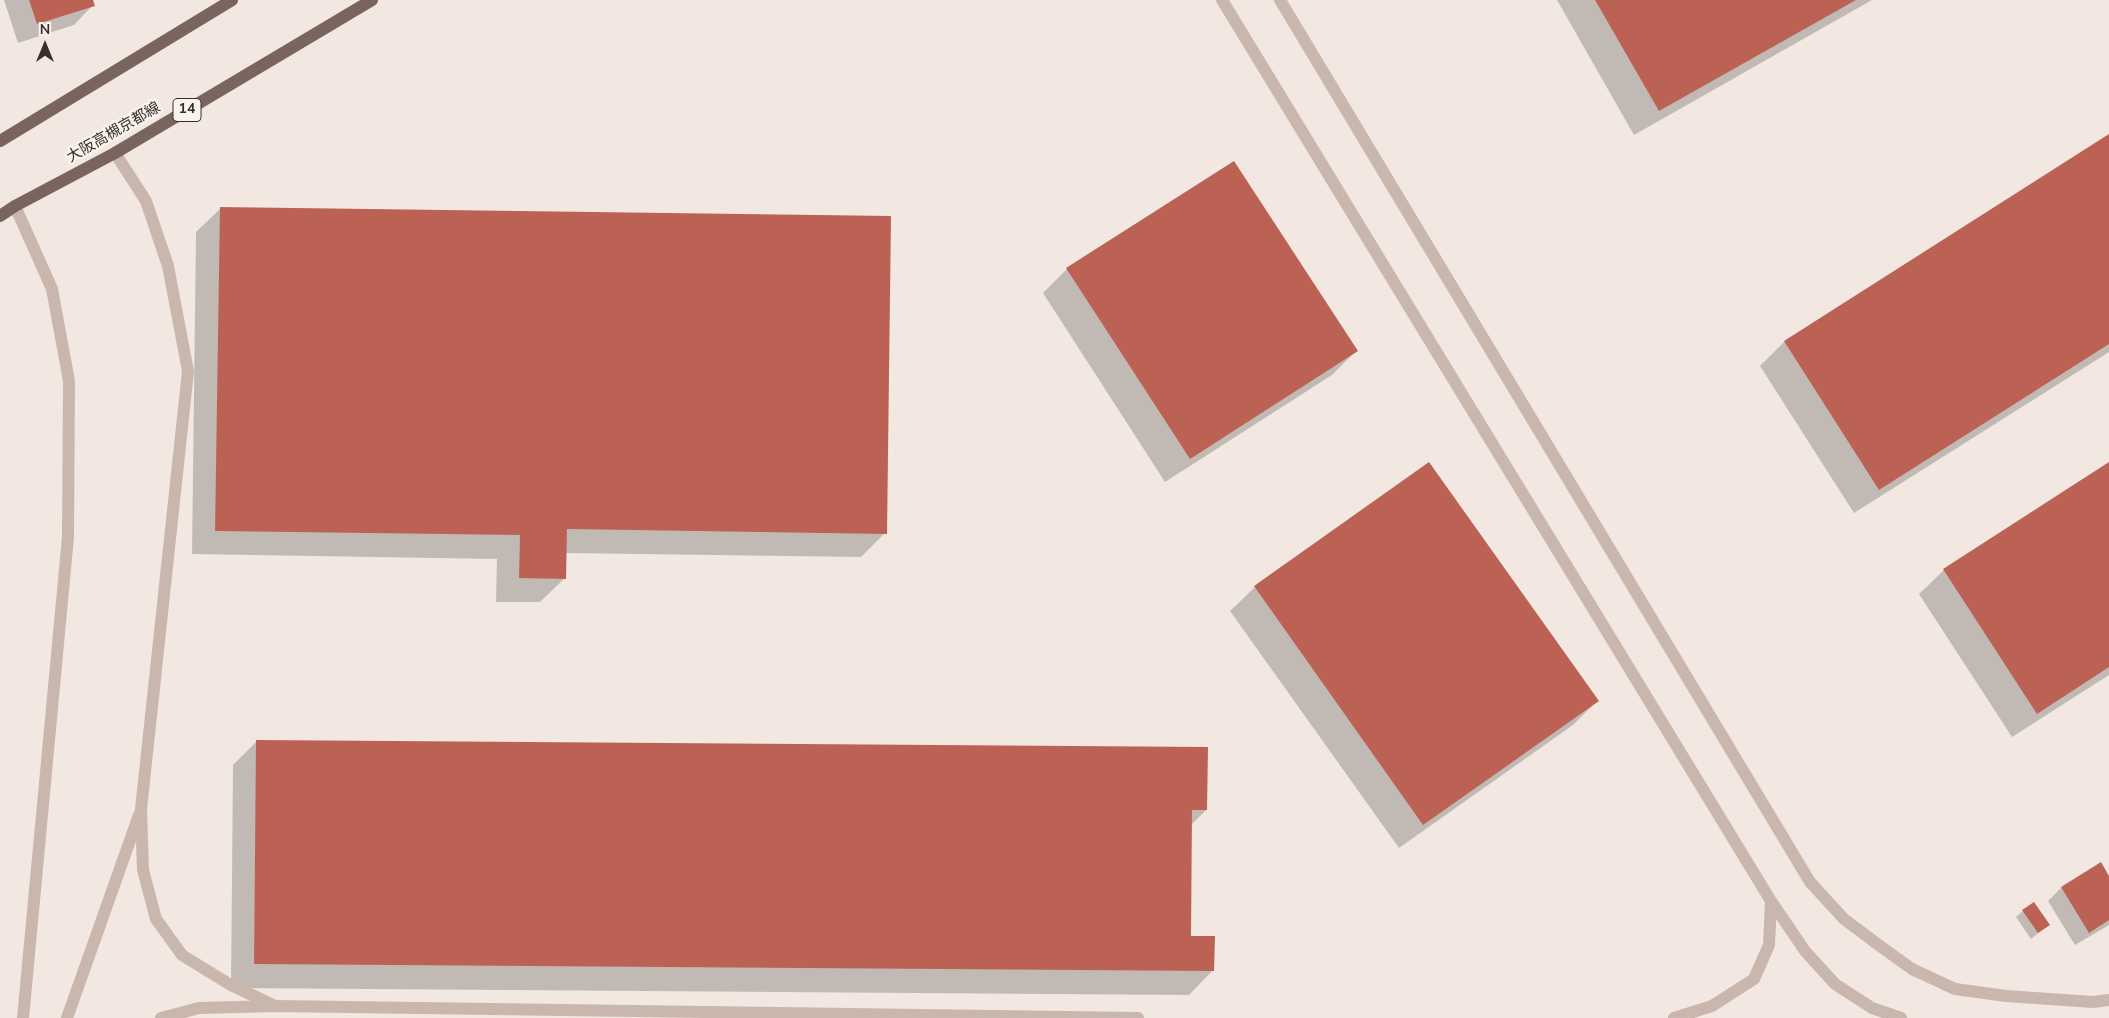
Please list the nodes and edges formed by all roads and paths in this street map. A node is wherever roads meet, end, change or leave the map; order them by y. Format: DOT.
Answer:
graph roads {
  1 [pos="232,0"];
  2 [pos="372,0"];
  3 [pos="1222,0"];
  4 [pos="1280,0"];
  5 [pos="0,141"];
  6 [pos="116,153"];
  7 [pos="15,206"];
  8 [pos="0,216"];
  9 [pos="141,809"];
  10 [pos="1771,901"];
  11 [pos="2109,1000"];
  12 [pos="275,1006"];
  13 [pos="23,1018"];
  14 [pos="67,1018"];
  15 [pos="161,1018"];
  16 [pos="1138,1018"];
  17 [pos="1674,1018"];
  18 [pos="1901,1018"];
  1 -- 5 [label="main road"];
  2 -- 6 [label="main road, 大阪高槻京都線 / 14"];
  3 -- 10 [label="street"];
  4 -- 11 [label="street"];
  6 -- 7 [label="main road, 大阪高槻京都線 / 14"];
  6 -- 9 [label="street"];
  7 -- 8 [label="main road, 大阪高槻京都線 / 14"];
  7 -- 13 [label="street"];
  9 -- 12 [label="street"];
  9 -- 14 [label="street"];
  10 -- 17 [label="street"];
  10 -- 18 [label="street"];
  12 -- 15 [label="street"];
  12 -- 16 [label="street"];
}
